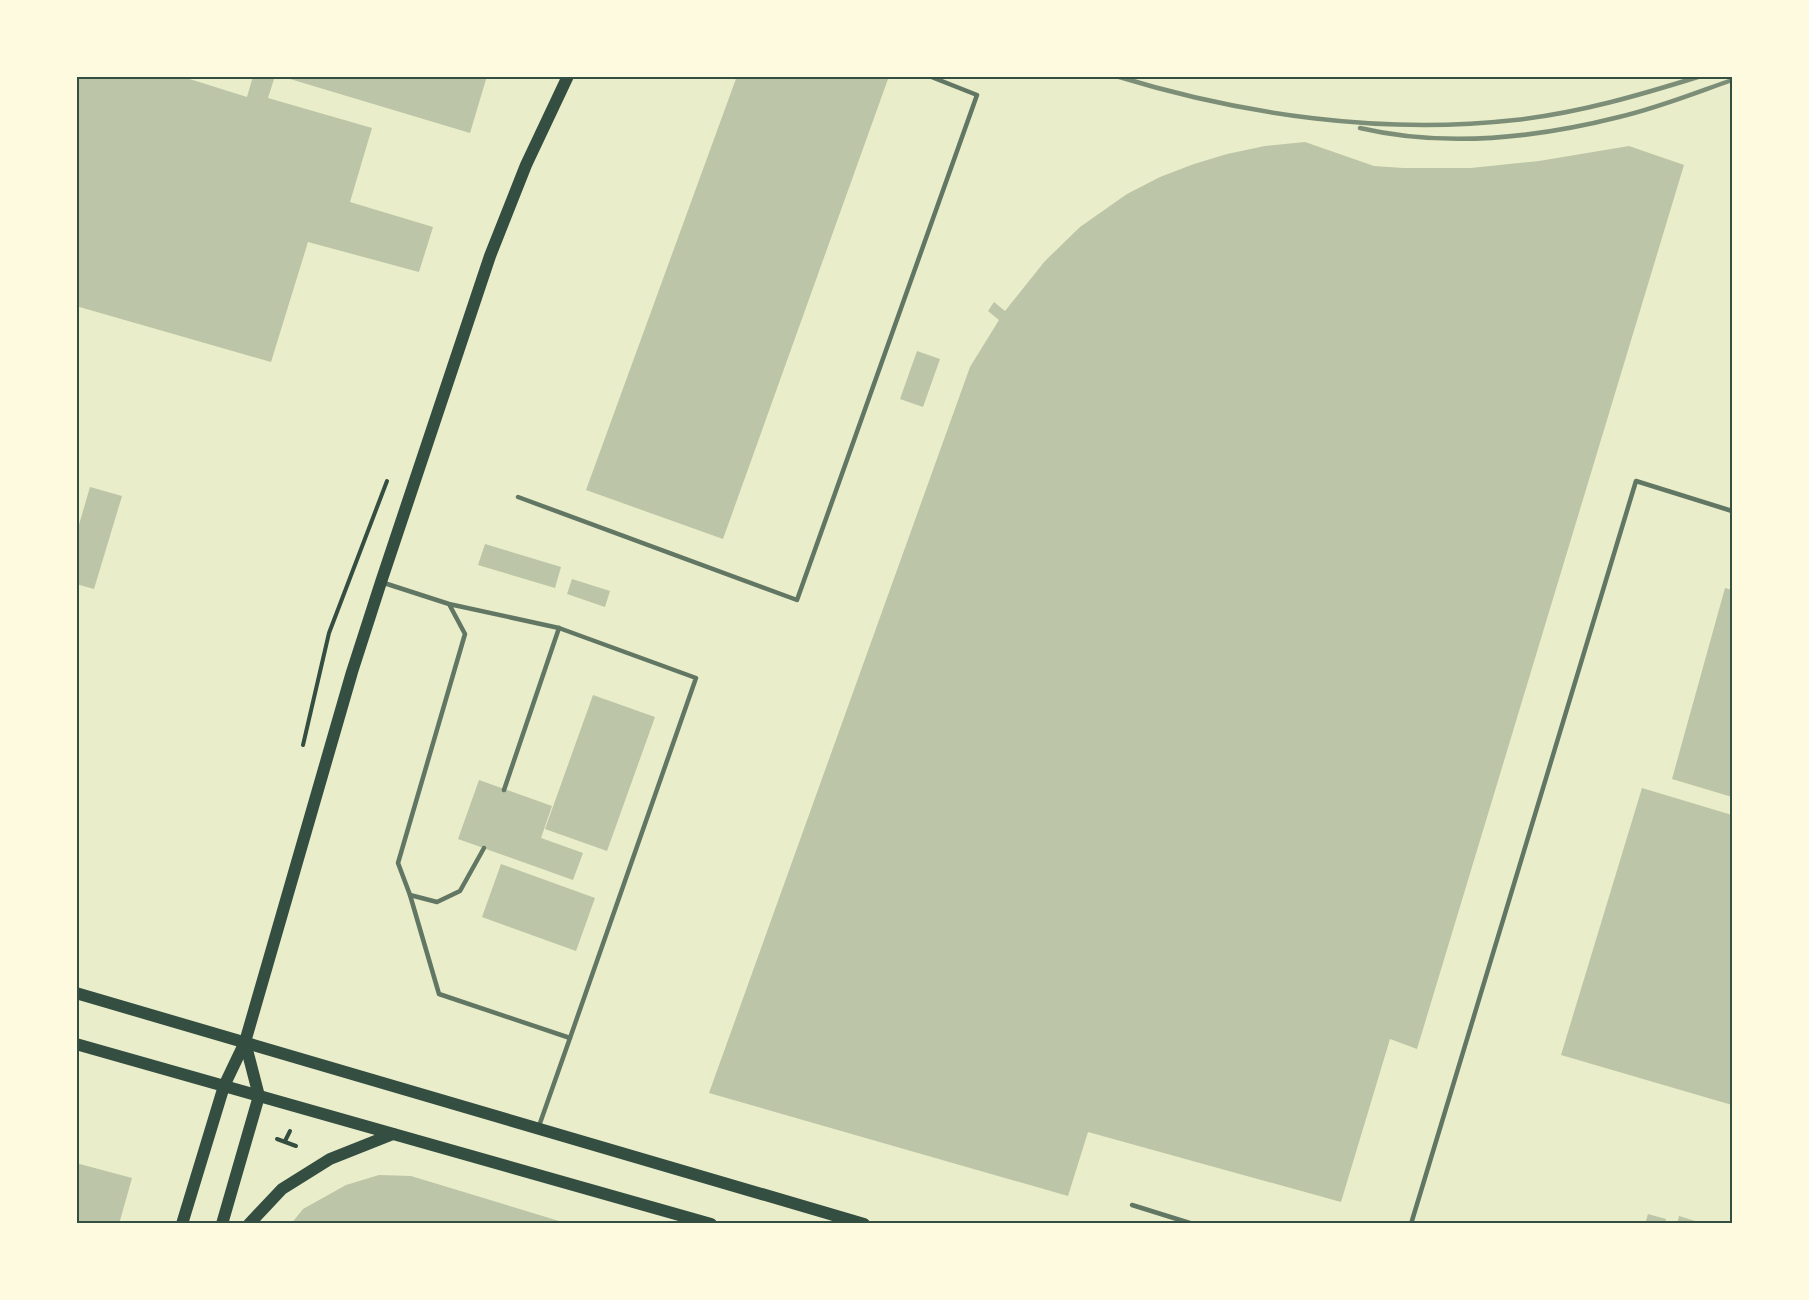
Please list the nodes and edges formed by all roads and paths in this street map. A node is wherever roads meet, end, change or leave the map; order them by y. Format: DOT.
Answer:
graph roads {
  1 [pos="568,76"];
  2 [pos="929,76"];
  3 [pos="518,497"];
  4 [pos="1732,511"];
  5 [pos="381,582"];
  6 [pos="449,604"];
  7 [pos="559,628"];
  8 [pos="328,633"];
  9 [pos="303,747"];
  10 [pos="504,790"];
  11 [pos="484,848"];
  12 [pos="410,895"];
  13 [pos="76,993"];
  14 [pos="570,1038"];
  15 [pos="245,1042"];
  16 [pos="76,1044"];
  17 [pos="224,1086"];
  18 [pos="260,1096"];
  19 [pos="538,1129"];
  20 [pos="290,1131"];
  21 [pos="393,1134"];
  22 [pos="277,1139"];
  23 [pos="285,1141"];
  24 [pos="296,1146"];
  25 [pos="1132,1205"];
  26 [pos="182,1224"];
  27 [pos="222,1224"];
  28 [pos="249,1224"];
  29 [pos="711,1224"];
  30 [pos="864,1224"];
  31 [pos="1193,1224"];
  32 [pos="1411,1224"];
  1 -- 5 [label="main road"];
  2 -- 3 [label="lane"];
  4 -- 32 [label="lane"];
  5 -- 6 [label="lane"];
  5 -- 15 [label="main road"];
  6 -- 7 [label="lane"];
  6 -- 12 [label="lane"];
  7 -- 10 [label="lane"];
  7 -- 14 [label="lane"];
  8 -- 9 [label="path"];
  11 -- 12 [label="lane"];
  12 -- 14 [label="lane"];
  13 -- 15 [label="main road"];
  14 -- 19 [label="lane"];
  15 -- 17 [label="main road"];
  15 -- 18 [label="main road"];
  15 -- 19 [label="main road"];
  16 -- 17 [label="main road"];
  17 -- 18 [label="main road"];
  17 -- 26 [label="main road"];
  18 -- 21 [label="main road"];
  18 -- 27 [label="main road"];
  19 -- 30 [label="main road"];
  20 -- 23 [label="path"];
  21 -- 28 [label="main road"];
  21 -- 29 [label="main road"];
  22 -- 23 [label="path"];
  23 -- 24 [label="path"];
  25 -- 31 [label="lane"];
}
